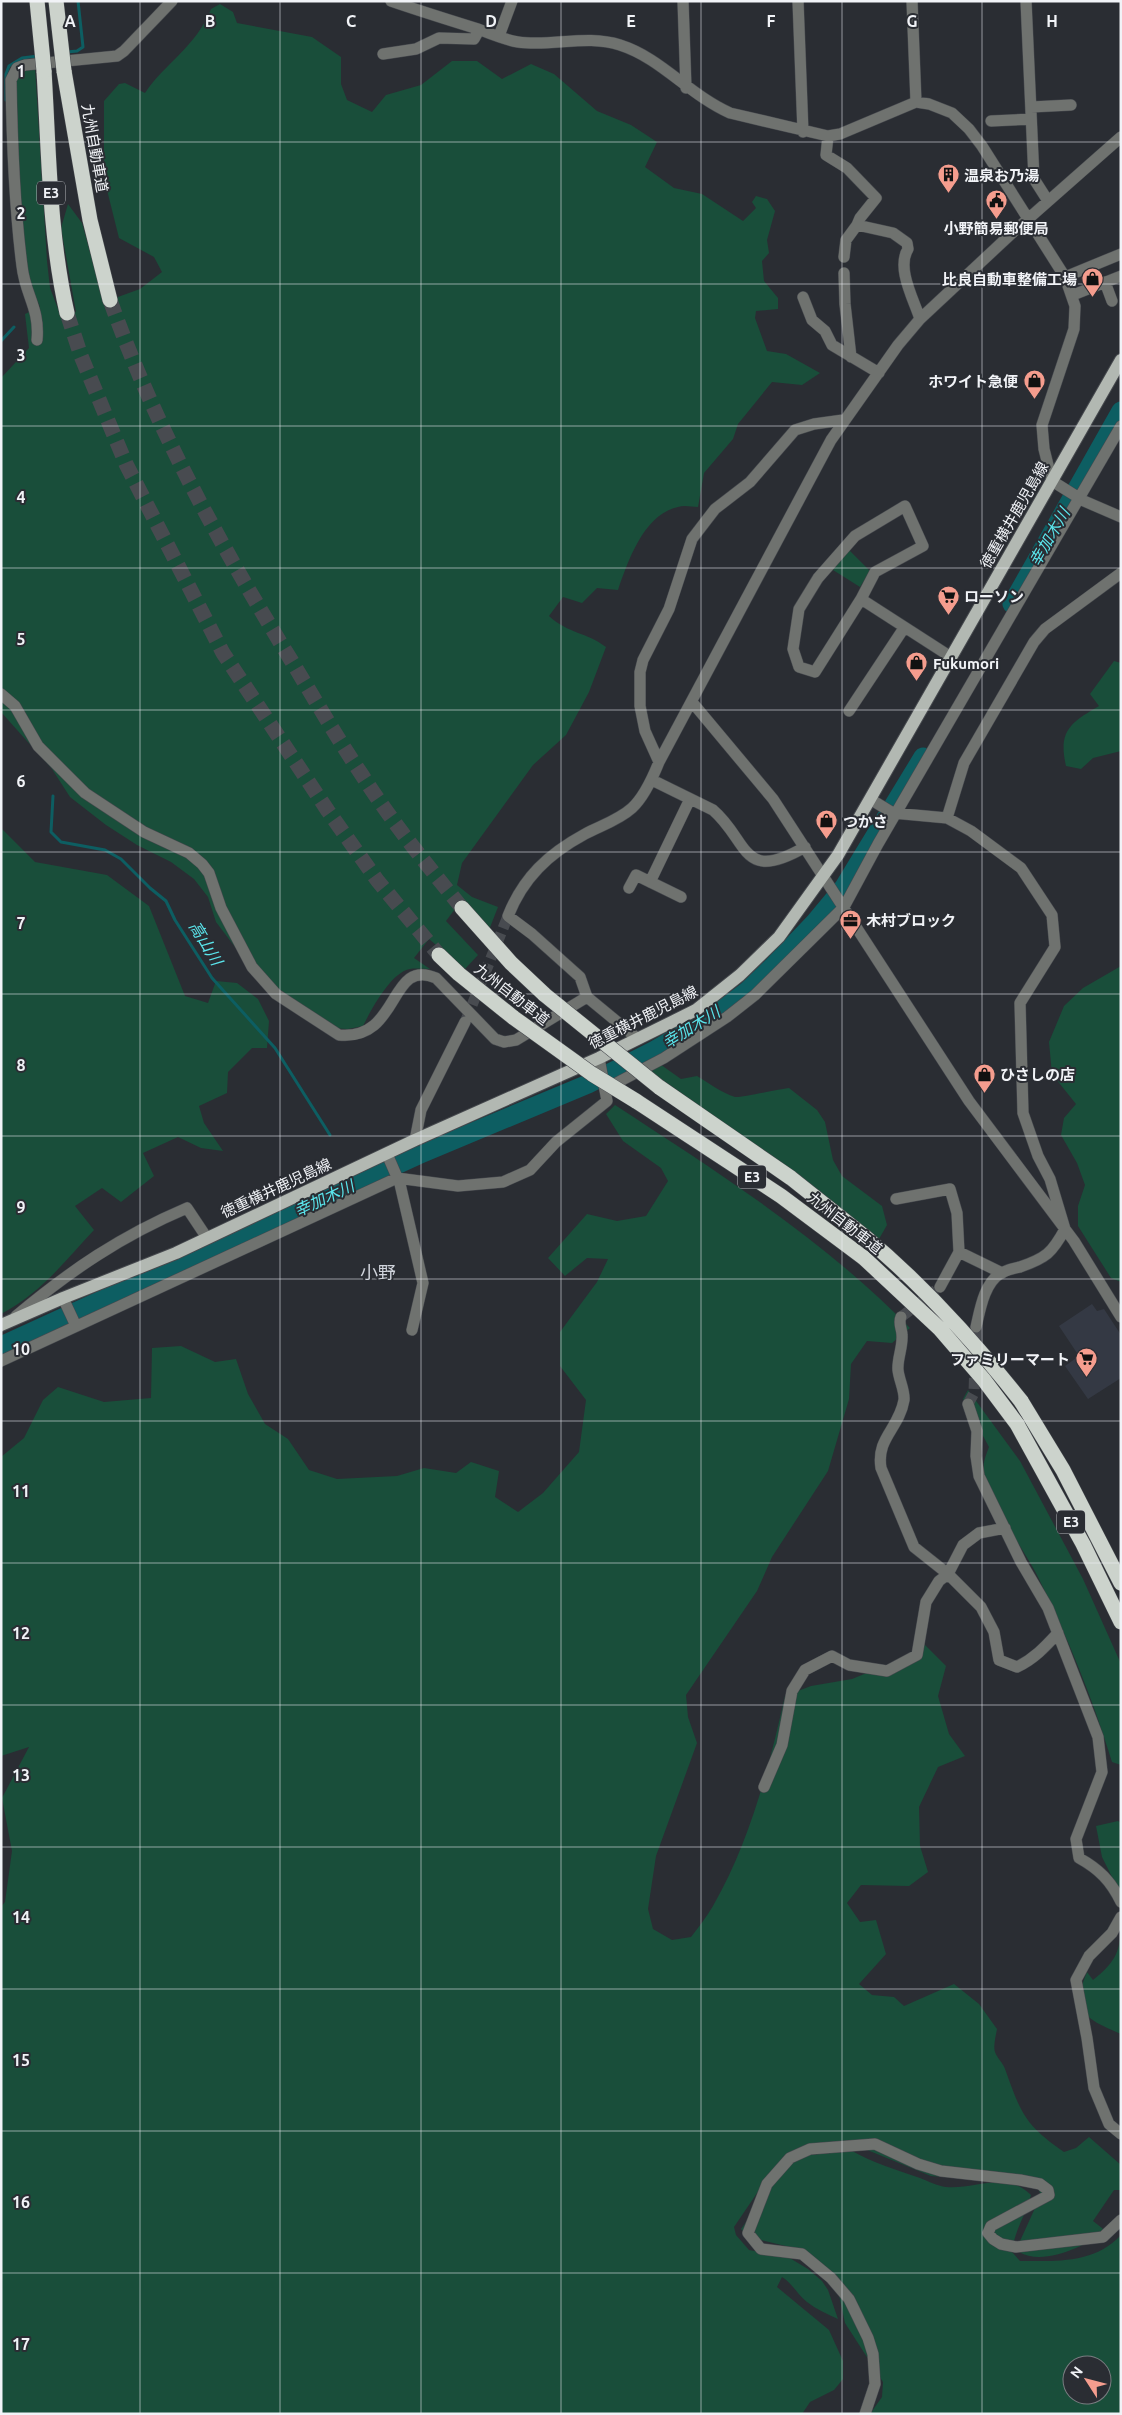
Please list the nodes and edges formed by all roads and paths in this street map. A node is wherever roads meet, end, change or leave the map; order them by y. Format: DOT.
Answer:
graph roads {
  1 [pos="37,1"];
  2 [pos="56,1"];
  3 [pos="172,1"];
  4 [pos="391,1"];
  5 [pos="512,1"];
  6 [pos="684,1"];
  7 [pos="798,1"];
  8 [pos="912,1"];
  9 [pos="1026,1"];
  10 [pos="479,30"];
  11 [pos="499,36"];
  12 [pos="383,54"];
  13 [pos="686,88"];
  14 [pos="916,102"];
  15 [pos="1071,105"];
  16 [pos="1030,107"];
  17 [pos="1031,119"];
  18 [pos="991,122"];
  19 [pos="802,132"];
  20 [pos="828,136"];
  21 [pos="1121,137"];
  22 [pos="1048,201"];
  23 [pos="1028,218"];
  24 [pos="857,225"];
  25 [pos="1121,254"];
  26 [pos="844,257"];
  27 [pos="844,273"];
  28 [pos="1121,276"];
  29 [pos="1065,277"];
  30 [pos="1105,282"];
  31 [pos="1073,296"];
  32 [pos="804,297"];
  33 [pos="110,300"];
  34 [pos="1112,301"];
  35 [pos="67,313"];
  36 [pos="920,319"];
  37 [pos="37,340"];
  38 [pos="851,357"];
  39 [pos="1121,360"];
  40 [pos="879,373"];
  41 [pos="843,420"];
  42 [pos="1121,426"];
  43 [pos="1057,484"];
  44 [pos="1079,498"];
  45 [pos="1121,518"];
  46 [pos="1121,573"];
  47 [pos="861,599"];
  48 [pos="904,628"];
  49 [pos="951,657"];
  50 [pos="1,694"];
  51 [pos="692,702"];
  52 [pos="849,711"];
  53 [pos="659,762"];
  54 [pos="652,780"];
  55 [pos="690,798"];
  56 [pos="874,801"];
  57 [pos="895,813"];
  58 [pos="947,818"];
  59 [pos="806,848"];
  60 [pos="826,880"];
  61 [pos="650,882"];
  62 [pos="629,888"];
  63 [pos="681,896"];
  64 [pos="842,904"];
  65 [pos="462,908"];
  66 [pos="439,955"];
  67 [pos="587,997"];
  68 [pos="465,1022"];
  69 [pos="638,1039"];
  70 [pos="600,1060"];
  71 [pos="604,1085"];
  72 [pos="415,1140"];
  73 [pos="387,1154"];
  74 [pos="397,1176"];
  75 [pos="896,1199"];
  76 [pos="1065,1229"];
  77 [pos="207,1238"];
  78 [pos="959,1252"];
  79 [pos="1002,1272"];
  80 [pos="940,1287"];
  81 [pos="62,1298"];
  82 [pos="901,1316"];
  83 [pos="1121,1317"];
  84 [pos="13,1319"];
  85 [pos="1,1326"];
  86 [pos="76,1326"];
  87 [pos="976,1327"];
  88 [pos="412,1330"];
  89 [pos="1,1361"];
  90 [pos="968,1404"];
  91 [pos="1005,1528"];
  92 [pos="948,1574"];
  93 [pos="1121,1583"];
  94 [pos="1121,1622"];
  95 [pos="1058,1633"];
  96 [pos="764,1787"];
  97 [pos="1121,1902"];
  98 [pos="1121,1918"];
  99 [pos="1121,2134"];
  100 [pos="1121,2220"];
  101 [pos="865,2414"];
  1 -- 35 [label="highway, E3, bridge"];
  2 -- 33 [label="highway, 九州自動車道 / E3, bridge"];
  3 -- 37 [label="street"];
  4 -- 10 [label="street"];
  5 -- 11 [label="street"];
  6 -- 13 [label="street"];
  7 -- 19 [label="street"];
  8 -- 14 [label="street"];
  9 -- 16 [label="street"];
  10 -- 11 [label="street"];
  10 -- 12 [label="street"];
  11 -- 13 [label="street"];
  13 -- 19 [label="street"];
  14 -- 20 [label="street"];
  14 -- 23 [label="street"];
  15 -- 16 [label="street"];
  16 -- 17 [label="street"];
  17 -- 18 [label="street"];
  17 -- 22 [label="street"];
  19 -- 20 [label="street"];
  20 -- 24 [label="street"];
  21 -- 22 [label="street"];
  22 -- 23 [label="street"];
  23 -- 29 [label="street"];
  23 -- 36 [label="street"];
  24 -- 26 [label="street"];
  24 -- 36 [label="street"];
  25 -- 29 [label="street"];
  27 -- 38 [label="street"];
  28 -- 30 [label="street"];
  29 -- 31 [label="street"];
  30 -- 31 [label="street"];
  30 -- 34 [label="street"];
  31 -- 43 [label="street"];
  32 -- 38 [label="street"];
  36 -- 40 [label="street"];
  38 -- 40 [label="street"];
  39 -- 43 [label="main road, 徳重横井鹿児島線"];
  40 -- 41 [label="street"];
  41 -- 51 [label="street"];
  41 -- 53 [label="street"];
  42 -- 44 [label="street"];
  43 -- 44 [label="street"];
  43 -- 49 [label="main road, 徳重横井鹿児島線"];
  44 -- 45 [label="street"];
  44 -- 57 [label="street"];
  46 -- 58 [label="street"];
  47 -- 47 [label="street"];
  47 -- 48 [label="street"];
  48 -- 49 [label="street"];
  48 -- 52 [label="street"];
  49 -- 56 [label="main road, 徳重横井鹿児島線"];
  50 -- 67 [label="street"];
  51 -- 53 [label="street"];
  51 -- 59 [label="street"];
  53 -- 54 [label="street"];
  54 -- 55 [label="street"];
  54 -- 67 [label="street"];
  55 -- 59 [label="street"];
  55 -- 61 [label="street"];
  56 -- 57 [label="street"];
  56 -- 60 [label="main road, 徳重横井鹿児島線"];
  57 -- 58 [label="street"];
  57 -- 64 [label="street"];
  58 -- 76 [label="street"];
  59 -- 60 [label="street"];
  60 -- 64 [label="street"];
  60 -- 69 [label="main road, 徳重横井鹿児島線"];
  61 -- 62 [label="street"];
  61 -- 63 [label="street"];
  64 -- 71 [label="street"];
  64 -- 76 [label="street"];
  65 -- 93 [label="highway, 九州自動車道 / E3, bridge"];
  66 -- 94 [label="highway, 九州自動車道 / E3, bridge"];
  67 -- 69 [label="street"];
  68 -- 72 [label="street"];
  69 -- 70 [label="main road, 徳重横井鹿児島線"];
  70 -- 71 [label="street"];
  70 -- 72 [label="main road, 徳重横井鹿児島線"];
  71 -- 74 [label="street"];
  72 -- 73 [label="main road, 徳重横井鹿児島線"];
  73 -- 74 [label="street"];
  73 -- 77 [label="main road, 徳重横井鹿児島線"];
  74 -- 86 [label="street"];
  74 -- 88 [label="street"];
  75 -- 78 [label="street"];
  76 -- 79 [label="street"];
  76 -- 83 [label="street"];
  77 -- 81 [label="main road, 徳重横井鹿児島線"];
  77 -- 84 [label="street"];
  78 -- 79 [label="street"];
  78 -- 80 [label="street"];
  79 -- 87 [label="street"];
  81 -- 84 [label="main road, 徳重横井鹿児島線"];
  81 -- 86 [label="street"];
  82 -- 92 [label="street"];
  84 -- 85 [label="main road, 徳重横井鹿児島線"];
  86 -- 89 [label="street"];
  90 -- 91 [label="street"];
  91 -- 92 [label="street"];
  91 -- 95 [label="street"];
  92 -- 95 [label="street"];
  92 -- 96 [label="street"];
  95 -- 97 [label="street"];
  98 -- 99 [label="street"];
  100 -- 101 [label="street"];
}
